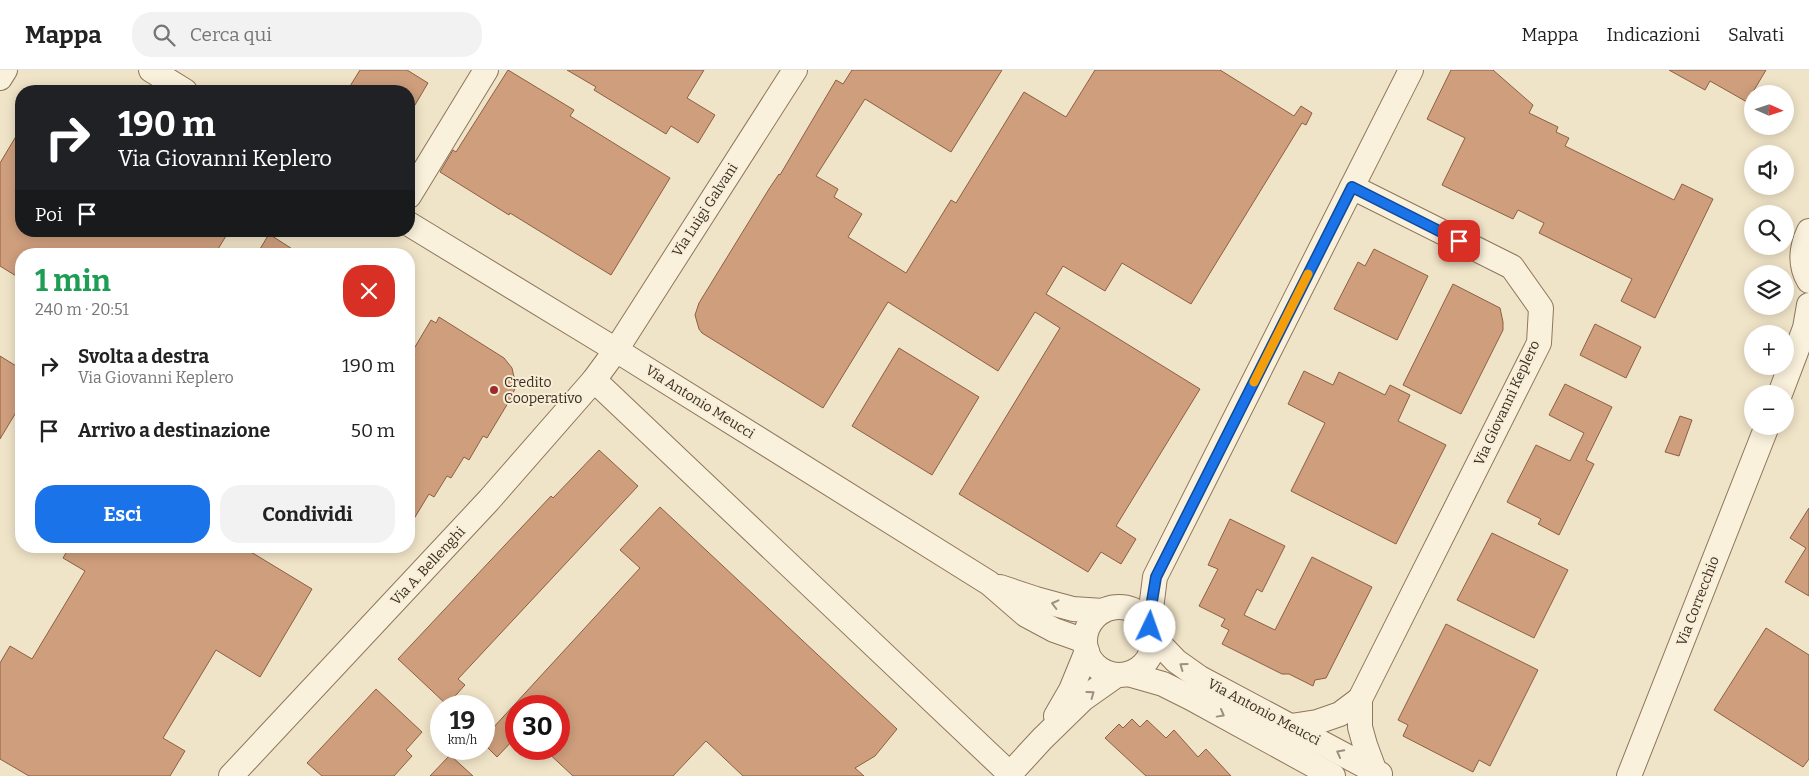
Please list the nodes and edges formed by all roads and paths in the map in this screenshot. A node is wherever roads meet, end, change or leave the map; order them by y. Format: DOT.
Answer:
graph roads {
  1 [pos="5,70"];
  2 [pos="152,70"];
  3 [pos="486,70"];
  4 [pos="795,70"];
  5 [pos="1411,70"];
  6 [pos="0,78"];
  7 [pos="176,85"];
  8 [pos="415,186"];
  9 [pos="1352,187"];
  10 [pos="415,228"];
  11 [pos="1809,231"];
  12 [pos="1809,281"];
  13 [pos="1809,305"];
  14 [pos="1807,327"];
  15 [pos="616,350"];
  16 [pos="594,380"];
  17 [pos="1784,385"];
  18 [pos="1763,435"];
  19 [pos="1156,577"];
  20 [pos="989,583"];
  21 [pos="1108,609"];
  22 [pos="1152,632"];
  23 [pos="1086,646"];
  24 [pos="1122,675"];
  25 [pos="1360,699"];
  26 [pos="1291,726"];
  27 [pos="1042,739"];
  28 [pos="1379,774"];
  29 [pos="1009,775"];
  30 [pos="231,776"];
  31 [pos="1333,776"];
  32 [pos="1629,776"];
  1 -- 6 [label="street"];
  2 -- 7 [label="street"];
  3 -- 8 [label="street"];
  4 -- 15 [label="street, Via Luigi Galvani"];
  5 -- 9 [label="street"];
  9 -- 19 [label="street"];
  9 -- 25 [label="street, Via Giovanni Keplero"];
  10 -- 15 [label="street, Via Antonio Meucci"];
  11 -- 12 [label="street"];
  13 -- 14 [label="street"];
  14 -- 17 [label="street"];
  15 -- 16 [label="street, Via A. Bellenghi"];
  15 -- 20 [label="street, Via Antonio Meucci"];
  16 -- 29 [label="street"];
  16 -- 30 [label="street, Via A. Bellenghi"];
  18 -- 32 [label="street, Via Correcchio"];
  19 -- 21 [label="street"];
  19 -- 22 [label="street"];
  21 -- 20 [label="street, Via Antonio Meucci, one-way"];
  20 -- 23 [label="street, Via Antonio Meucci"];
  21 -- 22 [label="street"];
  21 -- 23 [label="street"];
  22 -- 24 [label="street"];
  26 -- 22 [label="street, Via Antonio Meucci, one-way"];
  23 -- 24 [label="street"];
  23 -- 27 [label="street"];
  27 -- 24 [label="street, one-way"];
  24 -- 31 [label="street, Via Antonio Meucci, one-way"];
  25 -- 26 [label="street, Via Giovanni Keplero"];
  25 -- 28 [label="street, Via Giovanni Keplero"];
  28 -- 26 [label="street, Via Antonio Meucci, one-way"];
  27 -- 29 [label="street"];
}
